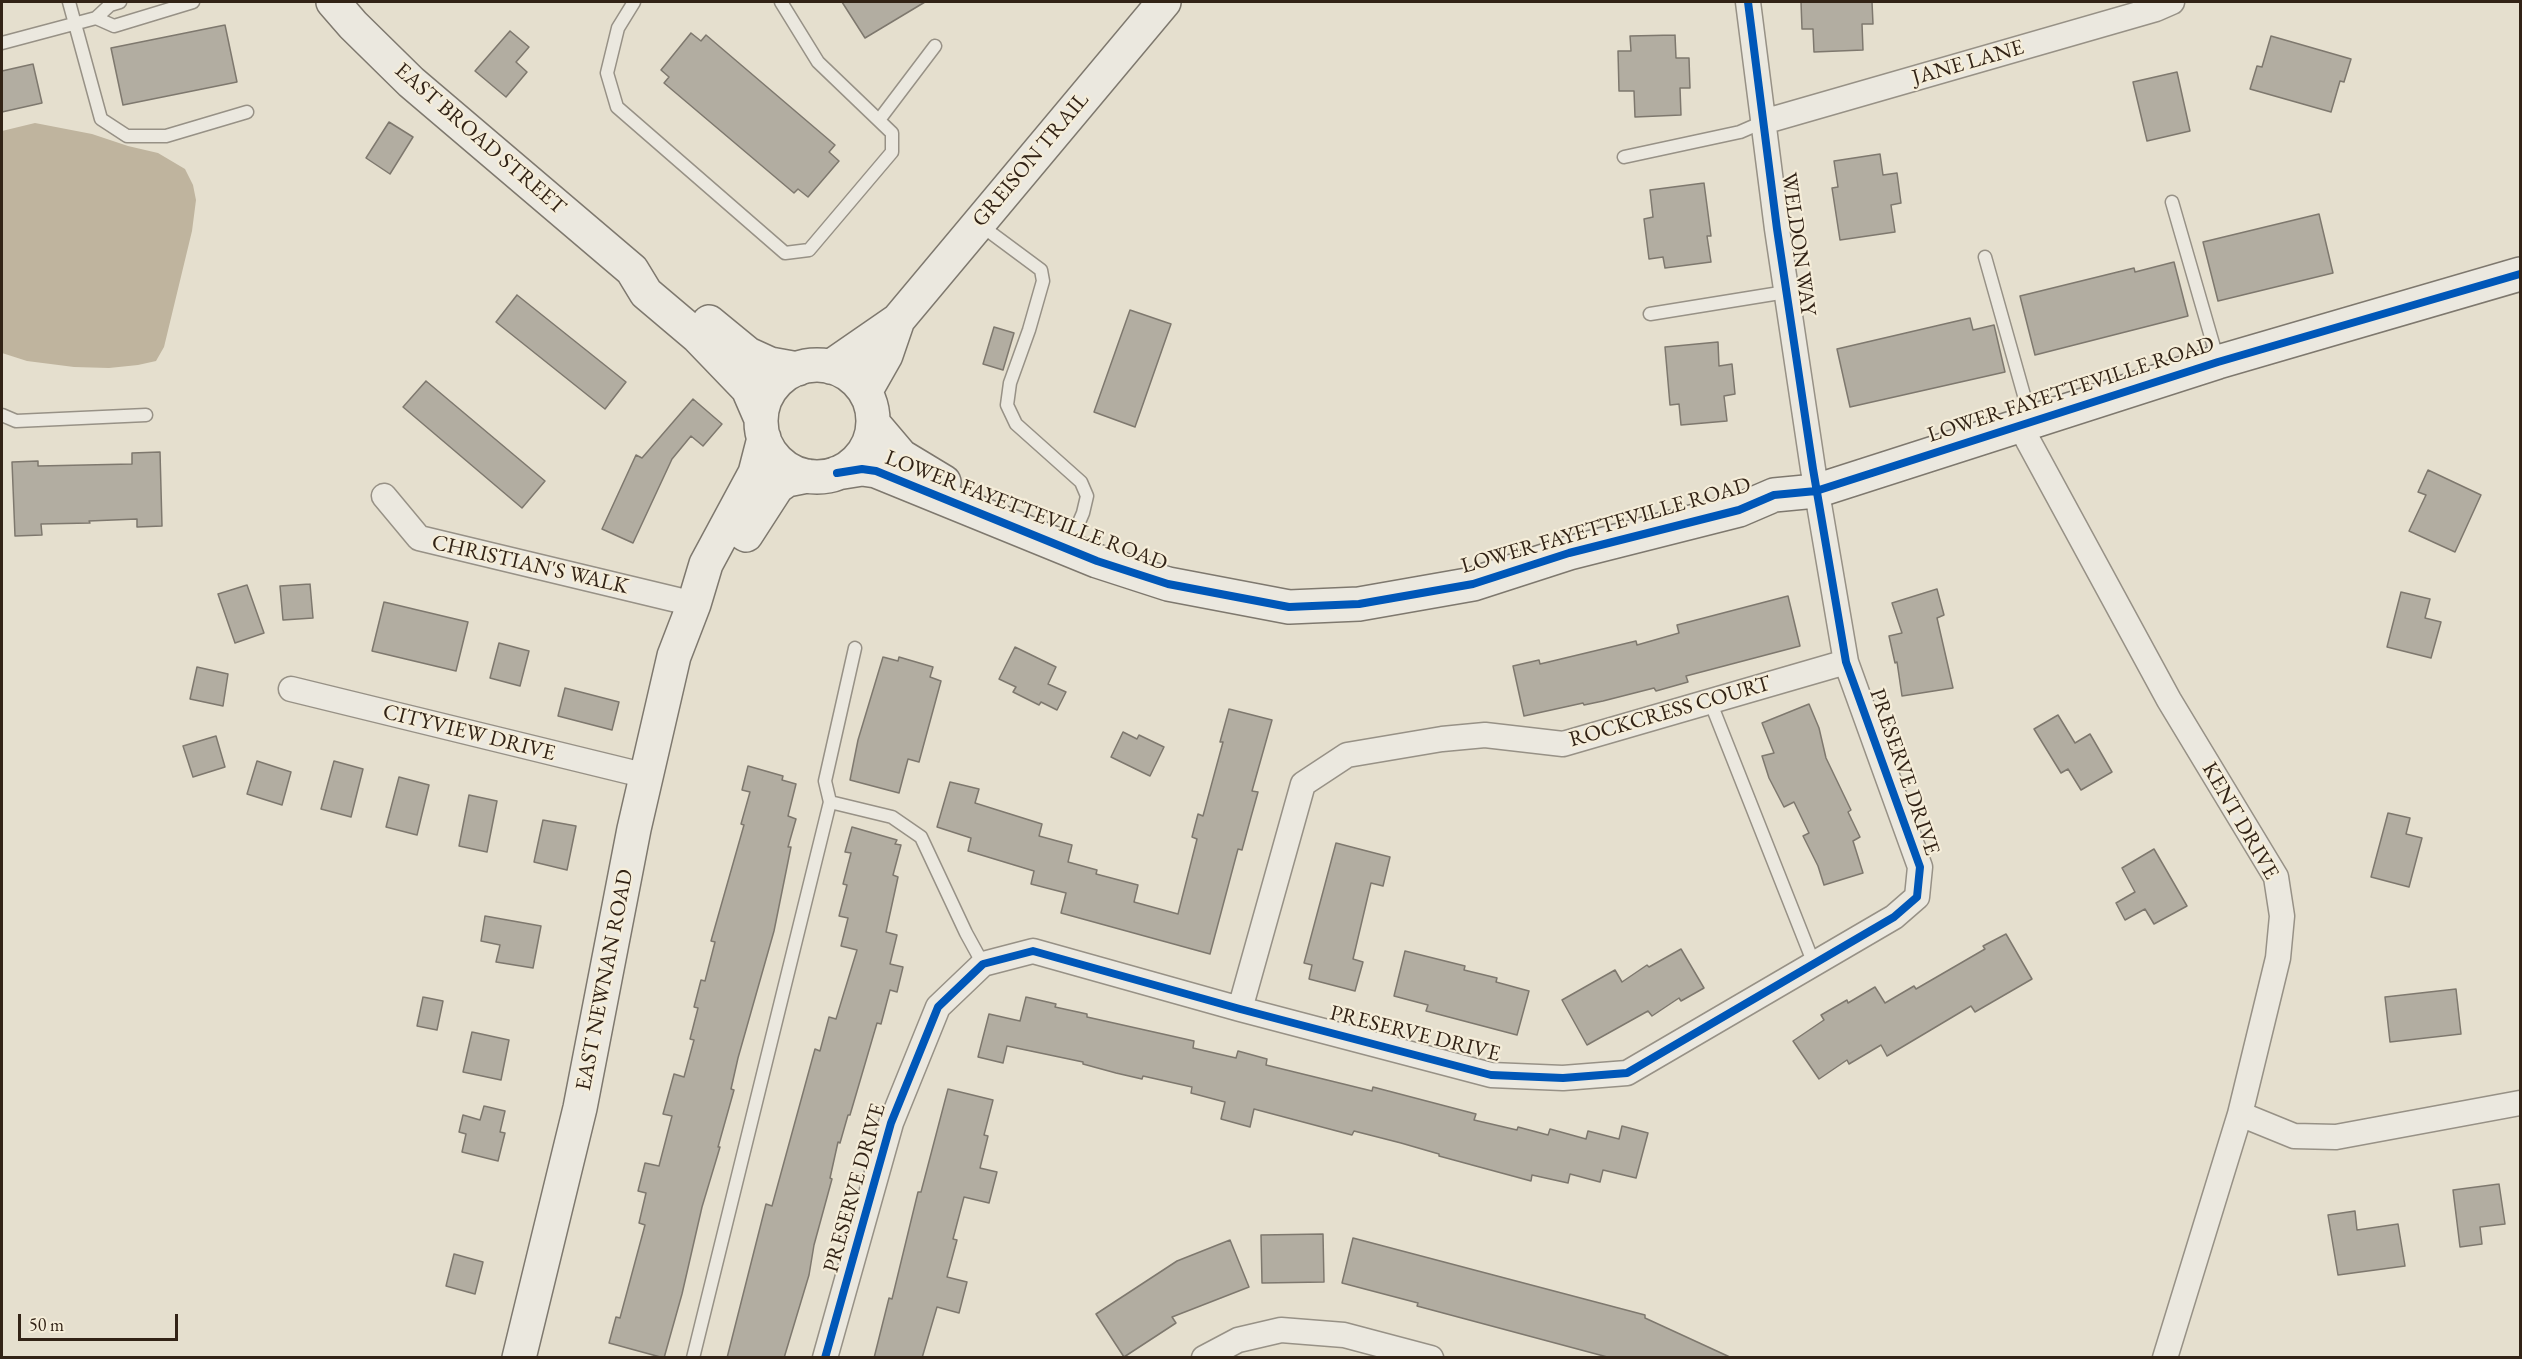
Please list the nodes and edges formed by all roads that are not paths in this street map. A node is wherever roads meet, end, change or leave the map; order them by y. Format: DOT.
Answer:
graph roads {
  1 [pos="69,2"];
  2 [pos="120,2"];
  3 [pos="193,2"];
  4 [pos="634,2"];
  5 [pos="781,2"];
  6 [pos="1164,2"];
  7 [pos="1748,2"];
  8 [pos="2172,2"];
  9 [pos="333,5"];
  10 [pos="96,18"];
  11 [pos="74,24"];
  12 [pos="2,42"];
  13 [pos="935,46"];
  14 [pos="247,112"];
  15 [pos="879,120"];
  16 [pos="1763,122"];
  17 [pos="1624,157"];
  18 [pos="2172,202"];
  19 [pos="978,224"];
  20 [pos="1985,258"];
  21 [pos="632,270"];
  22 [pos="2520,274"];
  23 [pos="1786,292"];
  24 [pos="1650,314"];
  25 [pos="898,320"];
  26 [pos="2218,362"];
  27 [pos="830,367"];
  28 [pos="798,369"];
  29 [pos="865,392"];
  30 [pos="2,415"];
  31 [pos="146,415"];
  32 [pos="2025,422"];
  33 [pos="873,423"];
  34 [pos="763,429"];
  35 [pos="822,474"];
  36 [pos="1816,491"];
  37 [pos="384,496"];
  38 [pos="1014,526"];
  39 [pos="1068,549"];
  40 [pos="694,604"];
  41 [pos="855,648"];
  42 [pos="1846,662"];
  43 [pos="291,689"];
  44 [pos="1710,701"];
  45 [pos="647,776"];
  46 [pos="830,802"];
  47 [pos="983,964"];
  48 [pos="1814,964"];
  49 [pos="1240,1009"];
  50 [pos="2520,1103"];
  51 [pos="2240,1114"];
  52 [pos="520,1357"];
  53 [pos="693,1358"];
  54 [pos="825,1358"];
  55 [pos="1204,1358"];
  56 [pos="1431,1358"];
  57 [pos="2165,1358"];
  1 -- 11 [label="lane"];
  2 -- 10 [label="lane"];
  3 -- 10 [label="lane"];
  4 -- 15 [label="lane"];
  5 -- 15 [label="lane"];
  6 -- 19 [label="street, GREISON TRAIL"];
  7 -- 16 [label="street, WELDON WAY"];
  8 -- 16 [label="street, JANE LANE"];
  9 -- 21 [label="street, EAST BROAD STREET"];
  10 -- 11 [label="lane"];
  11 -- 12 [label="lane"];
  11 -- 14 [label="lane"];
  13 -- 15 [label="lane"];
  16 -- 17 [label="lane"];
  16 -- 23 [label="street, WELDON WAY"];
  18 -- 26 [label="lane"];
  19 -- 25 [label="street, GREISON TRAIL"];
  19 -- 39 [label="lane"];
  20 -- 32 [label="lane"];
  21 -- 28 [label="street, EAST BROAD STREET"];
  21 -- 34 [label="street, EAST BROAD STREET"];
  22 -- 26 [label="street, LOWER FAYETTEVILLE ROAD"];
  23 -- 24 [label="lane"];
  23 -- 36 [label="street, WELDON WAY"];
  25 -- 27 [label="street, GREISON TRAIL"];
  25 -- 29 [label="street, GREISON TRAIL"];
  26 -- 32 [label="street, LOWER FAYETTEVILLE ROAD"];
  27 -- 28 [label="street, EAST BROAD STREET"];
  27 -- 29 [label="street"];
  28 -- 34 [label="street"];
  29 -- 33 [label="street"];
  30 -- 31 [label="lane"];
  32 -- 36 [label="street, LOWER FAYETTEVILLE ROAD"];
  32 -- 51 [label="street, KENT DRIVE"];
  33 -- 35 [label="street"];
  33 -- 38 [label="street, LOWER FAYETTEVILLE ROAD"];
  34 -- 35 [label="street, EAST BROAD STREET"];
  34 -- 40 [label="street, EAST NEWNAN ROAD"];
  35 -- 38 [label="street, LOWER FAYETTEVILLE ROAD"];
  35 -- 40 [label="street, EAST NEWNAN ROAD"];
  36 -- 39 [label="street, LOWER FAYETTEVILLE ROAD"];
  36 -- 42 [label="street, PRESERVE DRIVE"];
  37 -- 40 [label="street, CHRISTIAN'S WALK"];
  38 -- 39 [label="street, LOWER FAYETTEVILLE ROAD"];
  40 -- 45 [label="street, EAST NEWNAN ROAD"];
  41 -- 46 [label="lane"];
  42 -- 44 [label="street, ROCKCRESS COURT"];
  42 -- 48 [label="street, PRESERVE DRIVE"];
  43 -- 45 [label="street, CITYVIEW DRIVE"];
  44 -- 48 [label="lane"];
  44 -- 49 [label="street, ROCKCRESS COURT"];
  45 -- 52 [label="street, EAST NEWNAN ROAD"];
  46 -- 47 [label="lane"];
  46 -- 53 [label="lane"];
  47 -- 49 [label="street, PRESERVE DRIVE"];
  47 -- 54 [label="street, PRESERVE DRIVE"];
  48 -- 49 [label="street, PRESERVE DRIVE"];
  50 -- 51 [label="street"];
  51 -- 57 [label="street, KENT DRIVE"];
  55 -- 56 [label="street"];
}
